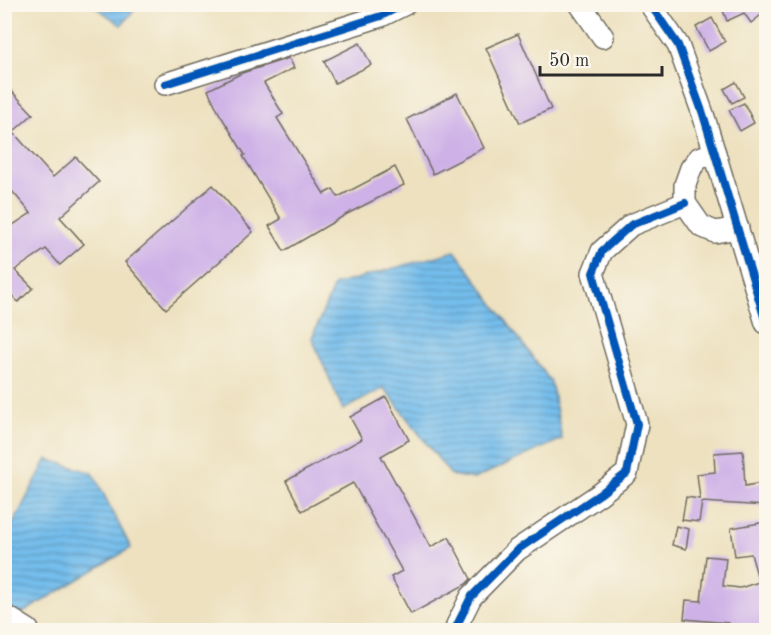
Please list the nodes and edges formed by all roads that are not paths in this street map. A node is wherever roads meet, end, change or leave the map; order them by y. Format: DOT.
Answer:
graph roads {
  1 [pos="405,4"];
  2 [pos="580,4"];
  3 [pos="650,4"];
  4 [pos="603,37"];
  5 [pos="165,84"];
  6 [pos="715,153"];
  7 [pos="685,203"];
  8 [pos="738,228"];
  9 [pos="766,323"];
  10 [pos="4,615"];
  11 [pos="28,630"];
  12 [pos="456,630"];
  1 -- 5 [label="street"];
  2 -- 4 [label="street"];
  3 -- 6 [label="street"];
  6 -- 7 [label="street"];
  6 -- 8 [label="street"];
  7 -- 8 [label="street"];
  7 -- 12 [label="street"];
  8 -- 9 [label="street"];
  10 -- 11 [label="street"];
}
